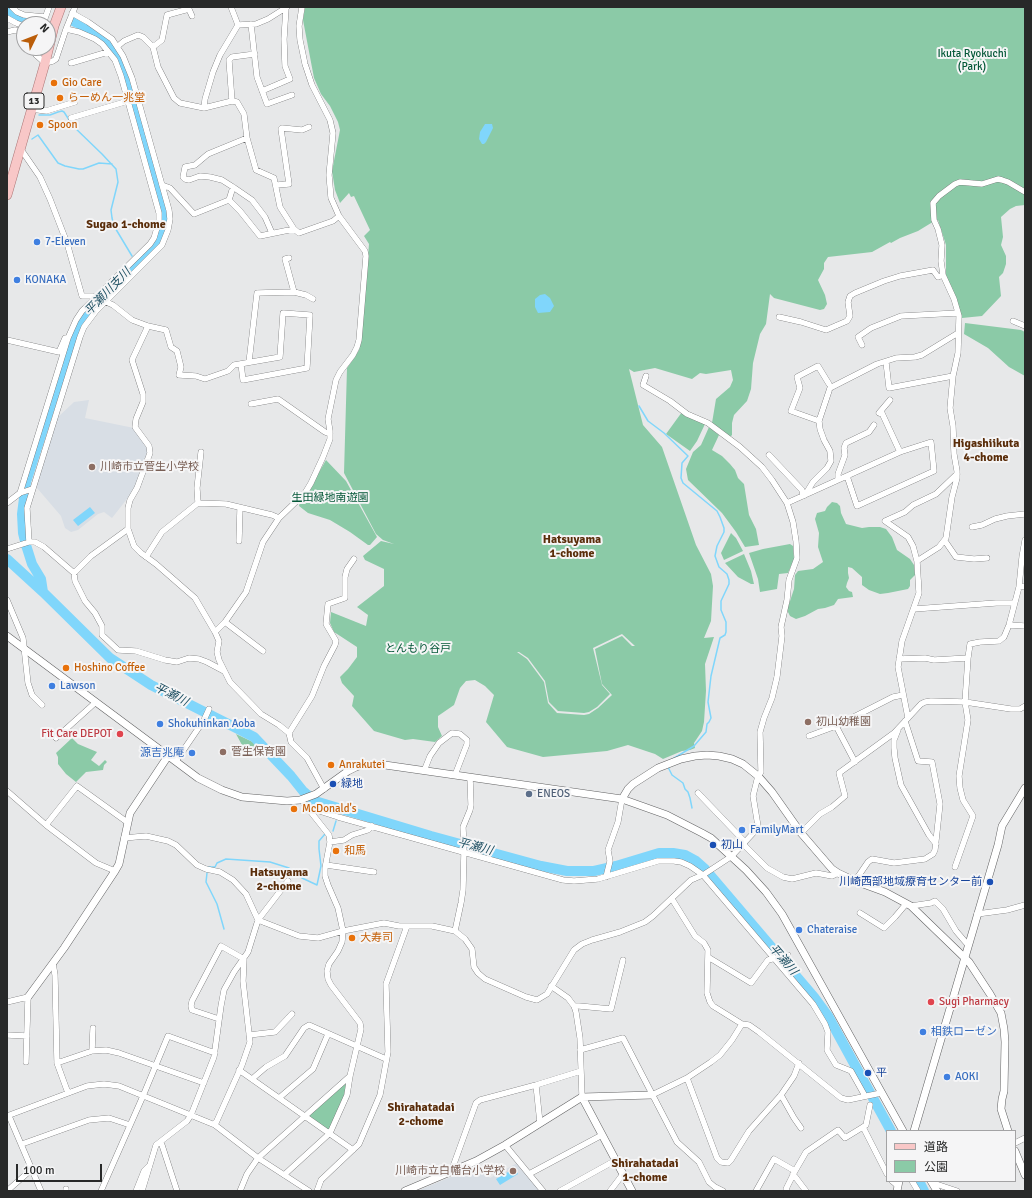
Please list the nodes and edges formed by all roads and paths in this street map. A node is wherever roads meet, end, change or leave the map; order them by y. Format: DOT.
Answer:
graph roads {
  1 [pos="12,7"];
  2 [pos="61,7"];
  3 [pos="75,7"];
  4 [pos="231,7"];
  5 [pos="287,7"];
  6 [pos="302,7"];
  7 [pos="188,8"];
  8 [pos="72,13"];
  9 [pos="34,16"];
  10 [pos="192,16"];
  11 [pos="7,18"];
  12 [pos="16,23"];
  13 [pos="251,24"];
  14 [pos="238,25"];
  15 [pos="66,29"];
  16 [pos="118,46"];
  17 [pos="153,47"];
  18 [pos="108,52"];
  19 [pos="255,54"];
  20 [pos="37,56"];
  21 [pos="45,63"];
  22 [pos="71,63"];
  23 [pos="262,91"];
  24 [pos="292,95"];
  25 [pos="232,101"];
  26 [pos="75,102"];
  27 [pos="128,102"];
  28 [pos="204,108"];
  29 [pos="31,109"];
  30 [pos="71,118"];
  31 [pos="309,127"];
  32 [pos="247,138"];
  33 [pos="20,148"];
  34 [pos="162,185"];
  35 [pos="277,185"];
  36 [pos="233,187"];
  37 [pos="1025,192"];
  38 [pos="7,195"];
  39 [pos="229,200"];
  40 [pos="339,216"];
  41 [pos="294,229"];
  42 [pos="272,233"];
  43 [pos="289,258"];
  44 [pos="943,275"];
  45 [pos="294,292"];
  46 [pos="96,297"];
  47 [pos="313,299"];
  48 [pos="106,302"];
  49 [pos="958,313"];
  50 [pos="779,317"];
  51 [pos="1013,322"];
  52 [pos="148,326"];
  53 [pos="1025,326"];
  54 [pos="958,333"];
  55 [pos="68,338"];
  56 [pos="7,340"];
  57 [pos="862,345"];
  58 [pos="249,362"];
  59 [pos="886,362"];
  60 [pos="241,364"];
  61 [pos="646,376"];
  62 [pos="953,376"];
  63 [pos="829,384"];
  64 [pos="890,400"];
  65 [pos="251,404"];
  66 [pos="819,421"];
  67 [pos="874,425"];
  68 [pos="330,434"];
  69 [pos="200,452"];
  70 [pos="900,452"];
  71 [pos="770,455"];
  72 [pos="957,474"];
  73 [pos="847,476"];
  74 [pos="838,480"];
  75 [pos="32,489"];
  76 [pos="20,493"];
  77 [pos="804,495"];
  78 [pos="7,503"];
  79 [pos="198,503"];
  80 [pos="787,503"];
  81 [pos="240,508"];
  82 [pos="1025,514"];
  83 [pos="279,518"];
  84 [pos="972,527"];
  85 [pos="128,529"];
  86 [pos="1025,540"];
  87 [pos="239,541"];
  88 [pos="945,541"];
  89 [pos="29,542"];
  90 [pos="7,549"];
  91 [pos="146,557"];
  92 [pos="987,558"];
  93 [pos="354,559"];
  94 [pos="917,561"];
  95 [pos="74,573"];
  96 [pos="1022,586"];
  97 [pos="7,600"];
  98 [pos="1014,603"];
  99 [pos="914,609"];
  100 [pos="225,622"];
  101 [pos="1009,625"];
  102 [pos="1025,626"];
  103 [pos="215,632"];
  104 [pos="7,636"];
  105 [pos="24,649"];
  106 [pos="263,651"];
  107 [pos="968,658"];
  108 [pos="899,659"];
  109 [pos="224,672"];
  110 [pos="903,695"];
  111 [pos="96,702"];
  112 [pos="965,702"];
  113 [pos="42,704"];
  114 [pos="1025,706"];
  115 [pos="208,710"];
  116 [pos="906,720"];
  117 [pos="836,726"];
  118 [pos="899,728"];
  119 [pos="289,733"];
  120 [pos="809,736"];
  121 [pos="56,738"];
  122 [pos="168,756"];
  123 [pos="176,762"];
  124 [pos="855,762"];
  125 [pos="424,771"];
  126 [pos="455,775"];
  127 [pos="758,776"];
  128 [pos="470,777"];
  129 [pos="1025,788"];
  130 [pos="324,789"];
  131 [pos="7,791"];
  132 [pos="698,793"];
  133 [pos="622,799"];
  134 [pos="303,801"];
  135 [pos="1020,801"];
  136 [pos="127,822"];
  137 [pos="46,825"];
  138 [pos="372,826"];
  139 [pos="801,833"];
  140 [pos="124,838"];
  141 [pos="330,842"];
  142 [pos="744,844"];
  143 [pos="936,844"];
  144 [pos="464,850"];
  145 [pos="732,856"];
  146 [pos="326,865"];
  147 [pos="955,867"];
  148 [pos="115,871"];
  149 [pos="374,872"];
  150 [pos="838,873"];
  151 [pos="704,875"];
  152 [pos="606,877"];
  153 [pos="288,881"];
  154 [pos="855,881"];
  155 [pos="672,899"];
  156 [pos="908,905"];
  157 [pos="1025,905"];
  158 [pos="860,913"];
  159 [pos="977,914"];
  160 [pos="258,920"];
  161 [pos="407,926"];
  162 [pos="343,931"];
  163 [pos="455,931"];
  164 [pos="968,945"];
  165 [pos="787,955"];
  166 [pos="708,957"];
  167 [pos="774,958"];
  168 [pos="964,958"];
  169 [pos="244,959"];
  170 [pos="623,960"];
  171 [pos="53,963"];
  172 [pos="551,986"];
  173 [pos="28,997"];
  174 [pos="7,1002"];
  175 [pos="574,1006"];
  176 [pos="292,1014"];
  177 [pos="219,1019"];
  178 [pos="742,1024"];
  179 [pos="93,1028"];
  180 [pos="328,1034"];
  181 [pos="7,1035"];
  182 [pos="249,1035"];
  183 [pos="27,1036"];
  184 [pos="357,1047"];
  185 [pos="580,1050"];
  186 [pos="92,1051"];
  187 [pos="215,1052"];
  188 [pos="386,1058"];
  189 [pos="26,1062"];
  190 [pos="799,1063"];
  191 [pos="57,1064"];
  192 [pos="156,1066"];
  193 [pos="239,1070"];
  194 [pos="581,1071"];
  195 [pos="350,1076"];
  196 [pos="687,1078"];
  197 [pos="252,1079"];
  198 [pos="204,1083"];
  199 [pos="536,1085"];
  200 [pos="882,1093"];
  201 [pos="68,1094"];
  202 [pos="652,1095"];
  203 [pos="781,1095"];
  204 [pos="143,1096"];
  205 [pos="865,1096"];
  206 [pos="582,1097"];
  207 [pos="279,1098"];
  208 [pos="870,1105"];
  209 [pos="191,1115"];
  210 [pos="8,1116"];
  211 [pos="304,1116"];
  212 [pos="540,1123"];
  213 [pos="130,1125"];
  214 [pos="215,1125"];
  215 [pos="863,1127"];
  216 [pos="802,1128"];
  217 [pos="902,1130"];
  218 [pos="914,1130"];
  219 [pos="1008,1130"];
  220 [pos="330,1133"];
  221 [pos="602,1134"];
  222 [pos="1025,1138"];
  223 [pos="161,1142"];
  224 [pos="1016,1142"];
  225 [pos="22,1144"];
  226 [pos="505,1145"];
  227 [pos="353,1150"];
  228 [pos="1016,1153"];
  229 [pos="258,1158"];
  230 [pos="616,1160"];
  231 [pos="150,1166"];
  232 [pos="32,1169"];
  233 [pos="451,1172"];
  234 [pos="794,1172"];
  235 [pos="886,1172"];
  236 [pos="529,1174"];
  237 [pos="623,1174"];
  238 [pos="284,1175"];
  239 [pos="1025,1175"];
  240 [pos="913,1182"];
  241 [pos="932,1182"];
  242 [pos="8,1191"];
  243 [pos="41,1191"];
  244 [pos="101,1191"];
  245 [pos="136,1191"];
  246 [pos="142,1191"];
  247 [pos="177,1191"];
  248 [pos="240,1191"];
  249 [pos="308,1191"];
  250 [pos="317,1191"];
  251 [pos="405,1191"];
  252 [pos="543,1191"];
  253 [pos="560,1191"];
  254 [pos="610,1191"];
  255 [pos="632,1191"];
  256 [pos="723,1191"];
  257 [pos="756,1191"];
  258 [pos="787,1191"];
  259 [pos="806,1191"];
  260 [pos="918,1191"];
  261 [pos="937,1191"];
  262 [pos="957,1191"];
  1 -- 9 [label="street"];
  2 -- 21 [label="main road, 13"];
  3 -- 8 [label="street"];
  4 -- 14 [label="street"];
  5 -- 13 [label="street"];
  5 -- 23 [label="street"];
  6 -- 40 [label="street"];
  7 -- 10 [label="street"];
  7 -- 17 [label="street"];
  8 -- 15 [label="street"];
  8 -- 16 [label="street"];
  11 -- 12 [label="street"];
  13 -- 14 [label="street"];
  13 -- 19 [label="street"];
  14 -- 28 [label="street"];
  15 -- 18 [label="street"];
  15 -- 21 [label="street"];
  16 -- 17 [label="street"];
  16 -- 34 [label="street"];
  17 -- 28 [label="street"];
  18 -- 22 [label="street"];
  18 -- 27 [label="street"];
  19 -- 23 [label="street"];
  19 -- 25 [label="street"];
  20 -- 21 [label="street"];
  21 -- 29 [label="main road, 13"];
  23 -- 24 [label="street"];
  25 -- 28 [label="street"];
  25 -- 32 [label="street"];
  26 -- 29 [label="street"];
  27 -- 30 [label="street"];
  27 -- 46 [label="street"];
  29 -- 33 [label="main road, 13"];
  31 -- 35 [label="street"];
  32 -- 35 [label="street"];
  32 -- 36 [label="street"];
  33 -- 38 [label="main road, 13"];
  33 -- 46 [label="street"];
  34 -- 39 [label="street"];
  34 -- 48 [label="street"];
  35 -- 41 [label="street"];
  36 -- 39 [label="street"];
  36 -- 42 [label="street"];
  37 -- 44 [label="street"];
  39 -- 42 [label="street"];
  40 -- 41 [label="street"];
  40 -- 68 [label="street"];
  41 -- 42 [label="street"];
  43 -- 45 [label="street"];
  44 -- 49 [label="street"];
  44 -- 50 [label="street"];
  45 -- 47 [label="street"];
  45 -- 58 [label="street"];
  46 -- 48 [label="street"];
  46 -- 55 [label="street"];
  48 -- 52 [label="street"];
  48 -- 75 [label="street"];
  49 -- 54 [label="street"];
  49 -- 57 [label="street"];
  51 -- 53 [label="street"];
  52 -- 60 [label="street"];
  52 -- 85 [label="street"];
  54 -- 59 [label="street"];
  54 -- 62 [label="street"];
  55 -- 56 [label="street"];
  55 -- 76 [label="street"];
  58 -- 60 [label="street"];
  58 -- 60 [label="street"];
  59 -- 62 [label="street"];
  59 -- 66 [label="street"];
  61 -- 80 [label="street"];
  62 -- 72 [label="street"];
  63 -- 66 [label="street"];
  64 -- 70 [label="street"];
  65 -- 68 [label="street"];
  66 -- 77 [label="street"];
  67 -- 74 [label="street"];
  68 -- 83 [label="street"];
  69 -- 79 [label="street"];
  70 -- 73 [label="street"];
  70 -- 73 [label="street"];
  71 -- 77 [label="street"];
  72 -- 88 [label="street"];
  72 -- 94 [label="street"];
  73 -- 74 [label="street"];
  74 -- 77 [label="street"];
  75 -- 76 [label="street"];
  75 -- 89 [label="street"];
  76 -- 78 [label="street"];
  77 -- 80 [label="street"];
  79 -- 81 [label="street"];
  79 -- 91 [label="street"];
  80 -- 127 [label="street"];
  81 -- 83 [label="street"];
  81 -- 87 [label="street"];
  82 -- 84 [label="street"];
  83 -- 100 [label="street"];
  85 -- 91 [label="street"];
  85 -- 95 [label="street"];
  86 -- 96 [label="street"];
  88 -- 92 [label="street"];
  88 -- 94 [label="street"];
  89 -- 90 [label="street"];
  89 -- 95 [label="street"];
  91 -- 103 [label="street"];
  93 -- 119 [label="street"];
  94 -- 99 [label="street"];
  95 -- 109 [label="street"];
  96 -- 98 [label="street"];
  97 -- 105 [label="street"];
  98 -- 99 [label="street"];
  98 -- 101 [label="street"];
  99 -- 108 [label="street"];
  100 -- 103 [label="street"];
  100 -- 106 [label="street"];
  101 -- 102 [label="street"];
  101 -- 107 [label="street"];
  103 -- 109 [label="street"];
  104 -- 105 [label="street"];
  105 -- 111 [label="street"];
  105 -- 113 [label="street"];
  107 -- 108 [label="street"];
  107 -- 112 [label="street"];
  108 -- 110 [label="street"];
  109 -- 119 [label="street"];
  110 -- 116 [label="street"];
  110 -- 117 [label="street"];
  111 -- 121 [label="street"];
  111 -- 122 [label="street"];
  112 -- 114 [label="street"];
  112 -- 116 [label="street"];
  112 -- 147 [label="street"];
  115 -- 123 [label="street"];
  116 -- 118 [label="street"];
  116 -- 143 [label="street"];
  117 -- 120 [label="street"];
  117 -- 124 [label="street"];
  118 -- 124 [label="street"];
  118 -- 143 [label="street"];
  119 -- 130 [label="street"];
  122 -- 123 [label="street"];
  122 -- 136 [label="street"];
  123 -- 134 [label="street"];
  124 -- 139 [label="street"];
  125 -- 126 [label="street"];
  125 -- 126 [label="street"];
  125 -- 130 [label="street"];
  126 -- 128 [label="street"];
  127 -- 133 [label="street"];
  127 -- 139 [label="street"];
  127 -- 142 [label="street"];
  128 -- 133 [label="street"];
  128 -- 144 [label="street"];
  129 -- 135 [label="street"];
  130 -- 134 [label="street"];
  131 -- 137 [label="street"];
  132 -- 142 [label="street"];
  133 -- 145 [label="street"];
  133 -- 152 [label="street"];
  134 -- 138 [label="street"];
  134 -- 141 [label="street"];
  135 -- 159 [label="street"];
  136 -- 137 [label="street"];
  136 -- 140 [label="street"];
  137 -- 148 [label="street"];
  138 -- 141 [label="street"];
  138 -- 144 [label="street"];
  139 -- 150 [label="street"];
  140 -- 148 [label="street"];
  140 -- 160 [label="street"];
  141 -- 146 [label="street"];
  142 -- 145 [label="street"];
  142 -- 150 [label="street"];
  143 -- 154 [label="street"];
  144 -- 152 [label="street"];
  144 -- 163 [label="street"];
  145 -- 151 [label="street"];
  145 -- 200 [label="street"];
  146 -- 149 [label="street"];
  146 -- 162 [label="street"];
  148 -- 171 [label="street"];
  150 -- 154 [label="street"];
  151 -- 152 [label="street"];
  151 -- 155 [label="street"];
  151 -- 167 [label="street"];
  153 -- 160 [label="street"];
  154 -- 156 [label="street"];
  155 -- 166 [label="street"];
  155 -- 172 [label="street"];
  156 -- 158 [label="street"];
  156 -- 164 [label="street"];
  156 -- 168 [label="street"];
  157 -- 159 [label="street"];
  159 -- 164 [label="street"];
  160 -- 162 [label="street"];
  160 -- 169 [label="street"];
  161 -- 162 [label="street"];
  161 -- 163 [label="street"];
  161 -- 188 [label="street"];
  162 -- 184 [label="street"];
  163 -- 172 [label="street"];
  164 -- 168 [label="street"];
  165 -- 167 [label="street"];
  166 -- 167 [label="street"];
  166 -- 178 [label="street"];
  167 -- 205 [label="street"];
  168 -- 218 [label="street"];
  168 -- 219 [label="street"];
  169 -- 177 [label="street"];
  169 -- 177 [label="street"];
  169 -- 182 [label="street"];
  170 -- 175 [label="street"];
  171 -- 173 [label="street"];
  171 -- 191 [label="street"];
  172 -- 175 [label="street"];
  173 -- 174 [label="street"];
  173 -- 183 [label="street"];
  175 -- 185 [label="street"];
  176 -- 182 [label="street"];
  177 -- 187 [label="street"];
  178 -- 190 [label="street"];
  178 -- 196 [label="street"];
  179 -- 186 [label="street"];
  180 -- 184 [label="street"];
  180 -- 197 [label="street"];
  180 -- 207 [label="street"];
  181 -- 183 [label="street"];
  182 -- 193 [label="street"];
  183 -- 189 [label="street"];
  184 -- 188 [label="street"];
  184 -- 195 [label="street"];
  185 -- 194 [label="street"];
  185 -- 202 [label="street"];
  186 -- 191 [label="street"];
  186 -- 192 [label="street"];
  187 -- 192 [label="street"];
  187 -- 198 [label="street"];
  188 -- 227 [label="street"];
  190 -- 203 [label="street"];
  190 -- 205 [label="street"];
  191 -- 201 [label="street"];
  192 -- 198 [label="street"];
  192 -- 204 [label="street"];
  193 -- 197 [label="street"];
  193 -- 214 [label="street"];
  194 -- 199 [label="street"];
  194 -- 206 [label="street"];
  195 -- 211 [label="street"];
  195 -- 220 [label="street"];
  196 -- 202 [label="street"];
  196 -- 203 [label="street"];
  197 -- 207 [label="street"];
  198 -- 209 [label="street"];
  199 -- 212 [label="street"];
  199 -- 233 [label="street"];
  200 -- 205 [label="street"];
  200 -- 217 [label="street"];
  201 -- 204 [label="street"];
  201 -- 210 [label="street"];
  202 -- 206 [label="street"];
  202 -- 256 [label="street"];
  203 -- 216 [label="street"];
  204 -- 209 [label="street"];
  204 -- 213 [label="street"];
  206 -- 212 [label="street"];
  206 -- 221 [label="street"];
  207 -- 211 [label="street"];
  208 -- 215 [label="street"];
  209 -- 214 [label="street"];
  209 -- 223 [label="street"];
  210 -- 225 [label="street"];
  211 -- 220 [label="street"];
  211 -- 229 [label="street"];
  212 -- 226 [label="street"];
  213 -- 225 [label="street"];
  213 -- 244 [label="street"];
  214 -- 229 [label="street"];
  215 -- 234 [label="street"];
  215 -- 235 [label="street"];
  220 -- 227 [label="street"];
  220 -- 238 [label="street"];
  221 -- 230 [label="street"];
  221 -- 236 [label="street"];
  222 -- 224 [label="street"];
  223 -- 231 [label="street"];
  223 -- 247 [label="street"];
  225 -- 232 [label="street"];
  226 -- 233 [label="street"];
  226 -- 236 [label="street"];
  227 -- 250 [label="street"];
  228 -- 239 [label="street"];
  229 -- 238 [label="street"];
  229 -- 248 [label="street"];
  230 -- 237 [label="street"];
  230 -- 253 [label="street"];
  231 -- 245 [label="street"];
  231 -- 246 [label="street"];
  232 -- 242 [label="street"];
  232 -- 243 [label="street"];
  233 -- 251 [label="street"];
  234 -- 257 [label="street"];
  234 -- 258 [label="street"];
  234 -- 259 [label="street"];
  236 -- 252 [label="street"];
  237 -- 254 [label="street"];
  237 -- 255 [label="street"];
  238 -- 249 [label="street"];
  240 -- 260 [label="street"];
  241 -- 261 [label="street"];
  241 -- 262 [label="street"];
}
